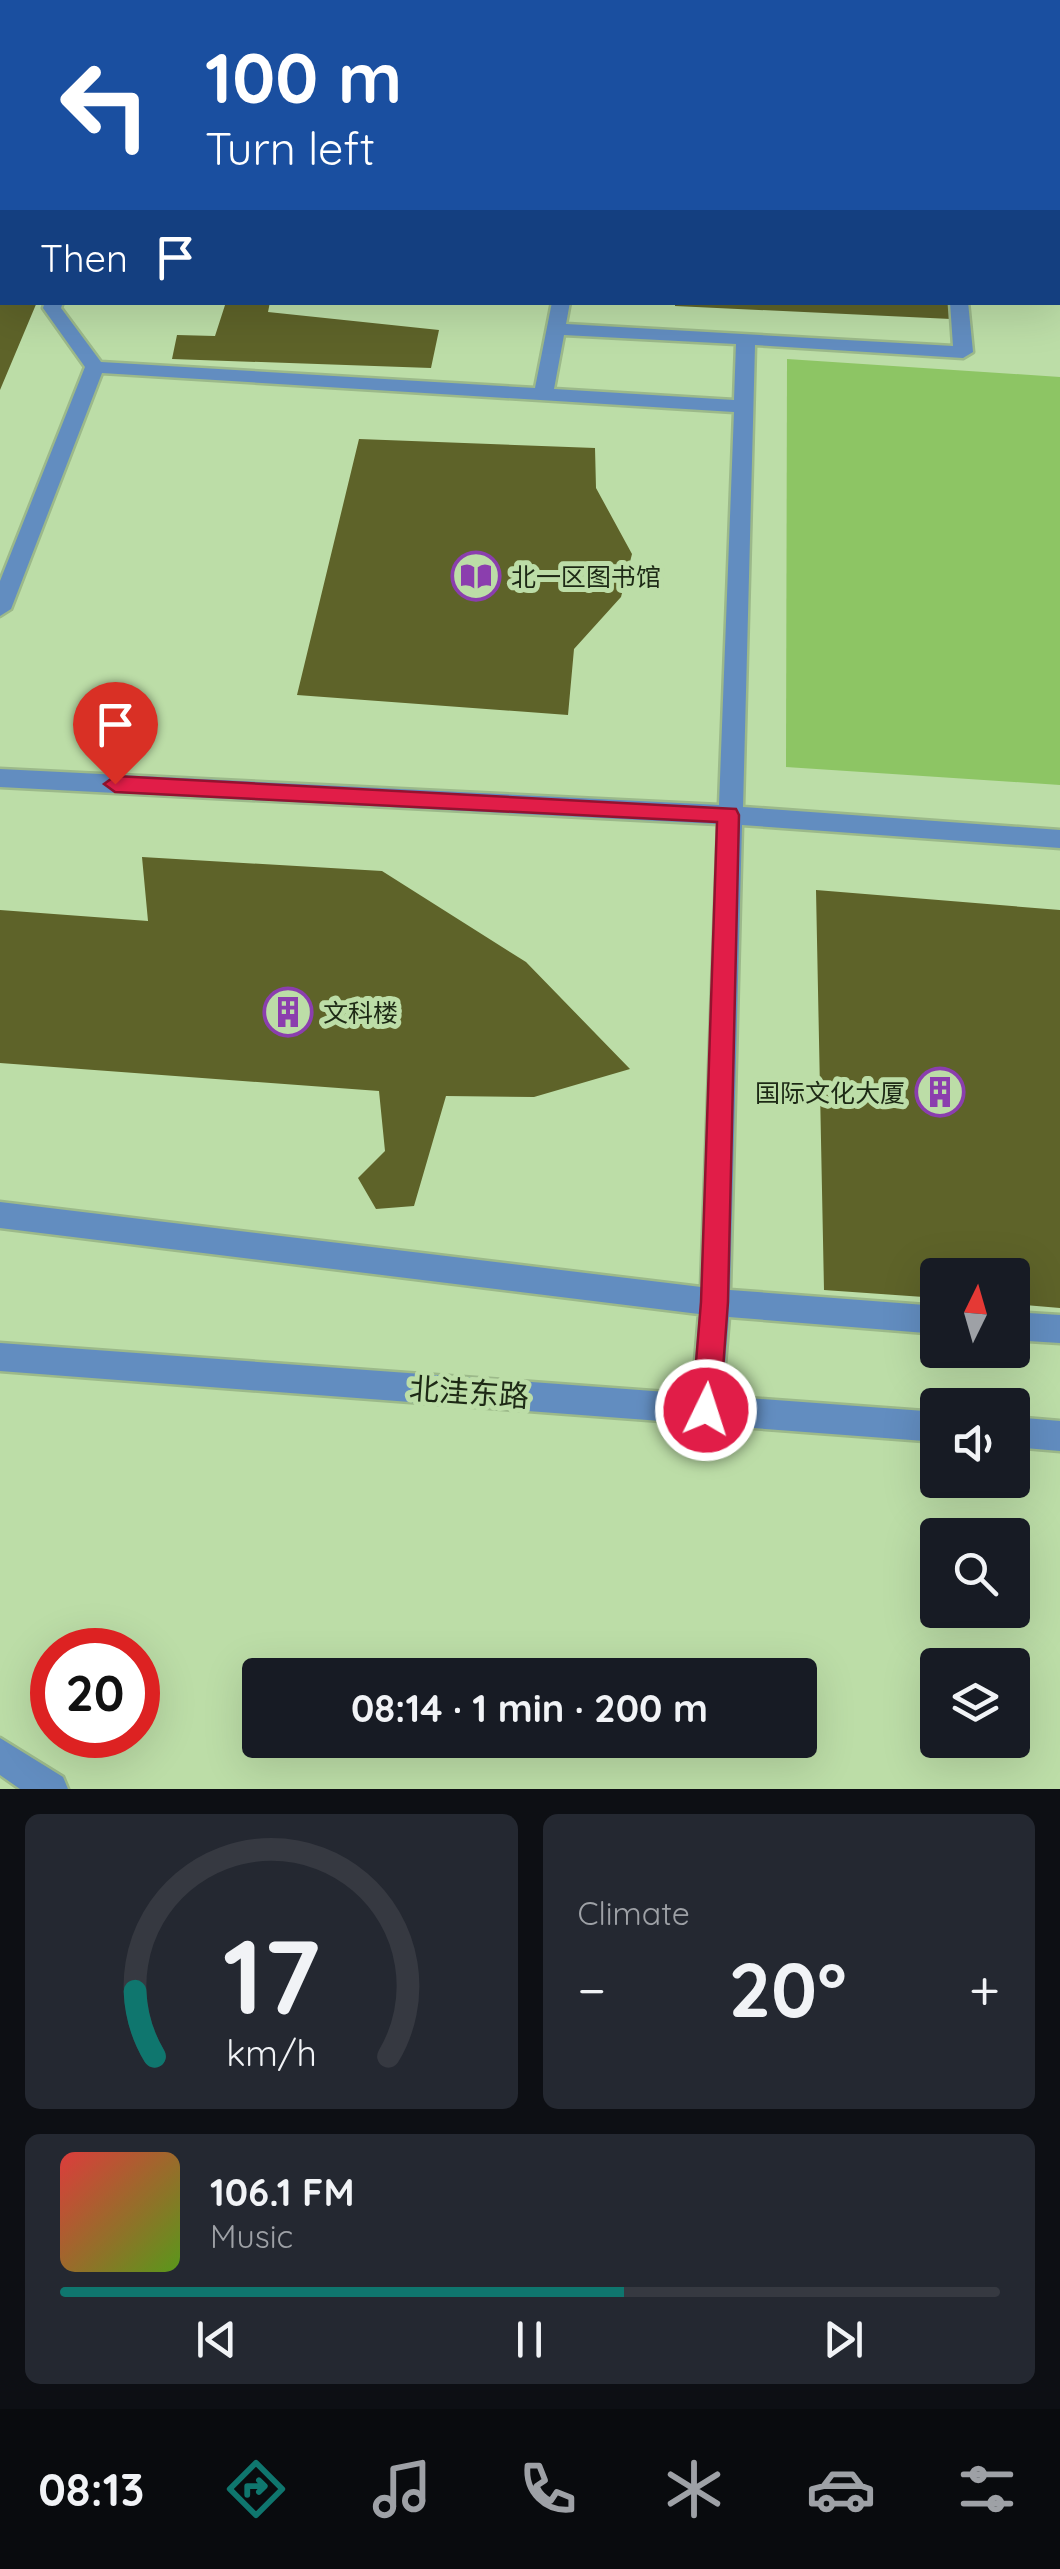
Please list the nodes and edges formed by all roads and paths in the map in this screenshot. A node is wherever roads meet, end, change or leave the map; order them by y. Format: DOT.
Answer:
graph roads {
  1 [pos="53,305"];
  2 [pos="560,305"];
  3 [pos="959,305"];
  4 [pos="556,329"];
  5 [pos="746,339"];
  6 [pos="95,367"];
  7 [pos="543,395"];
  8 [pos="743,407"];
  9 [pos="0,609"];
  10 [pos="0,778"];
  11 [pos="728,815"];
  12 [pos="1060,839"];
  13 [pos="0,1216"];
  14 [pos="715,1302"];
  15 [pos="920,1319"];
  16 [pos="1030,1328"];
  17 [pos="1060,1330"];
  18 [pos="0,1357"];
  19 [pos="706,1410"];
  20 [pos="920,1426"];
  21 [pos="1030,1434"];
  22 [pos="1060,1436"];
  23 [pos="0,1756"];
  24 [pos="51,1789"];
  1 -- 6 [label="street"];
  2 -- 4 [label="street"];
  3 -- 5 [label="street"];
  4 -- 5 [label="street"];
  4 -- 7 [label="street"];
  5 -- 8 [label="street"];
  6 -- 7 [label="street"];
  6 -- 9 [label="street"];
  7 -- 8 [label="street"];
  8 -- 11 [label="street"];
  10 -- 11 [label="street"];
  11 -- 12 [label="street"];
  11 -- 14 [label="street"];
  13 -- 14 [label="street"];
  14 -- 15 [label="street"];
  14 -- 19 [label="street"];
  16 -- 17 [label="street"];
  18 -- 19 [label="street, 北洼东路"];
  19 -- 20 [label="street, 北洼东路"];
  21 -- 22 [label="street"];
  23 -- 24 [label="street"];
}
